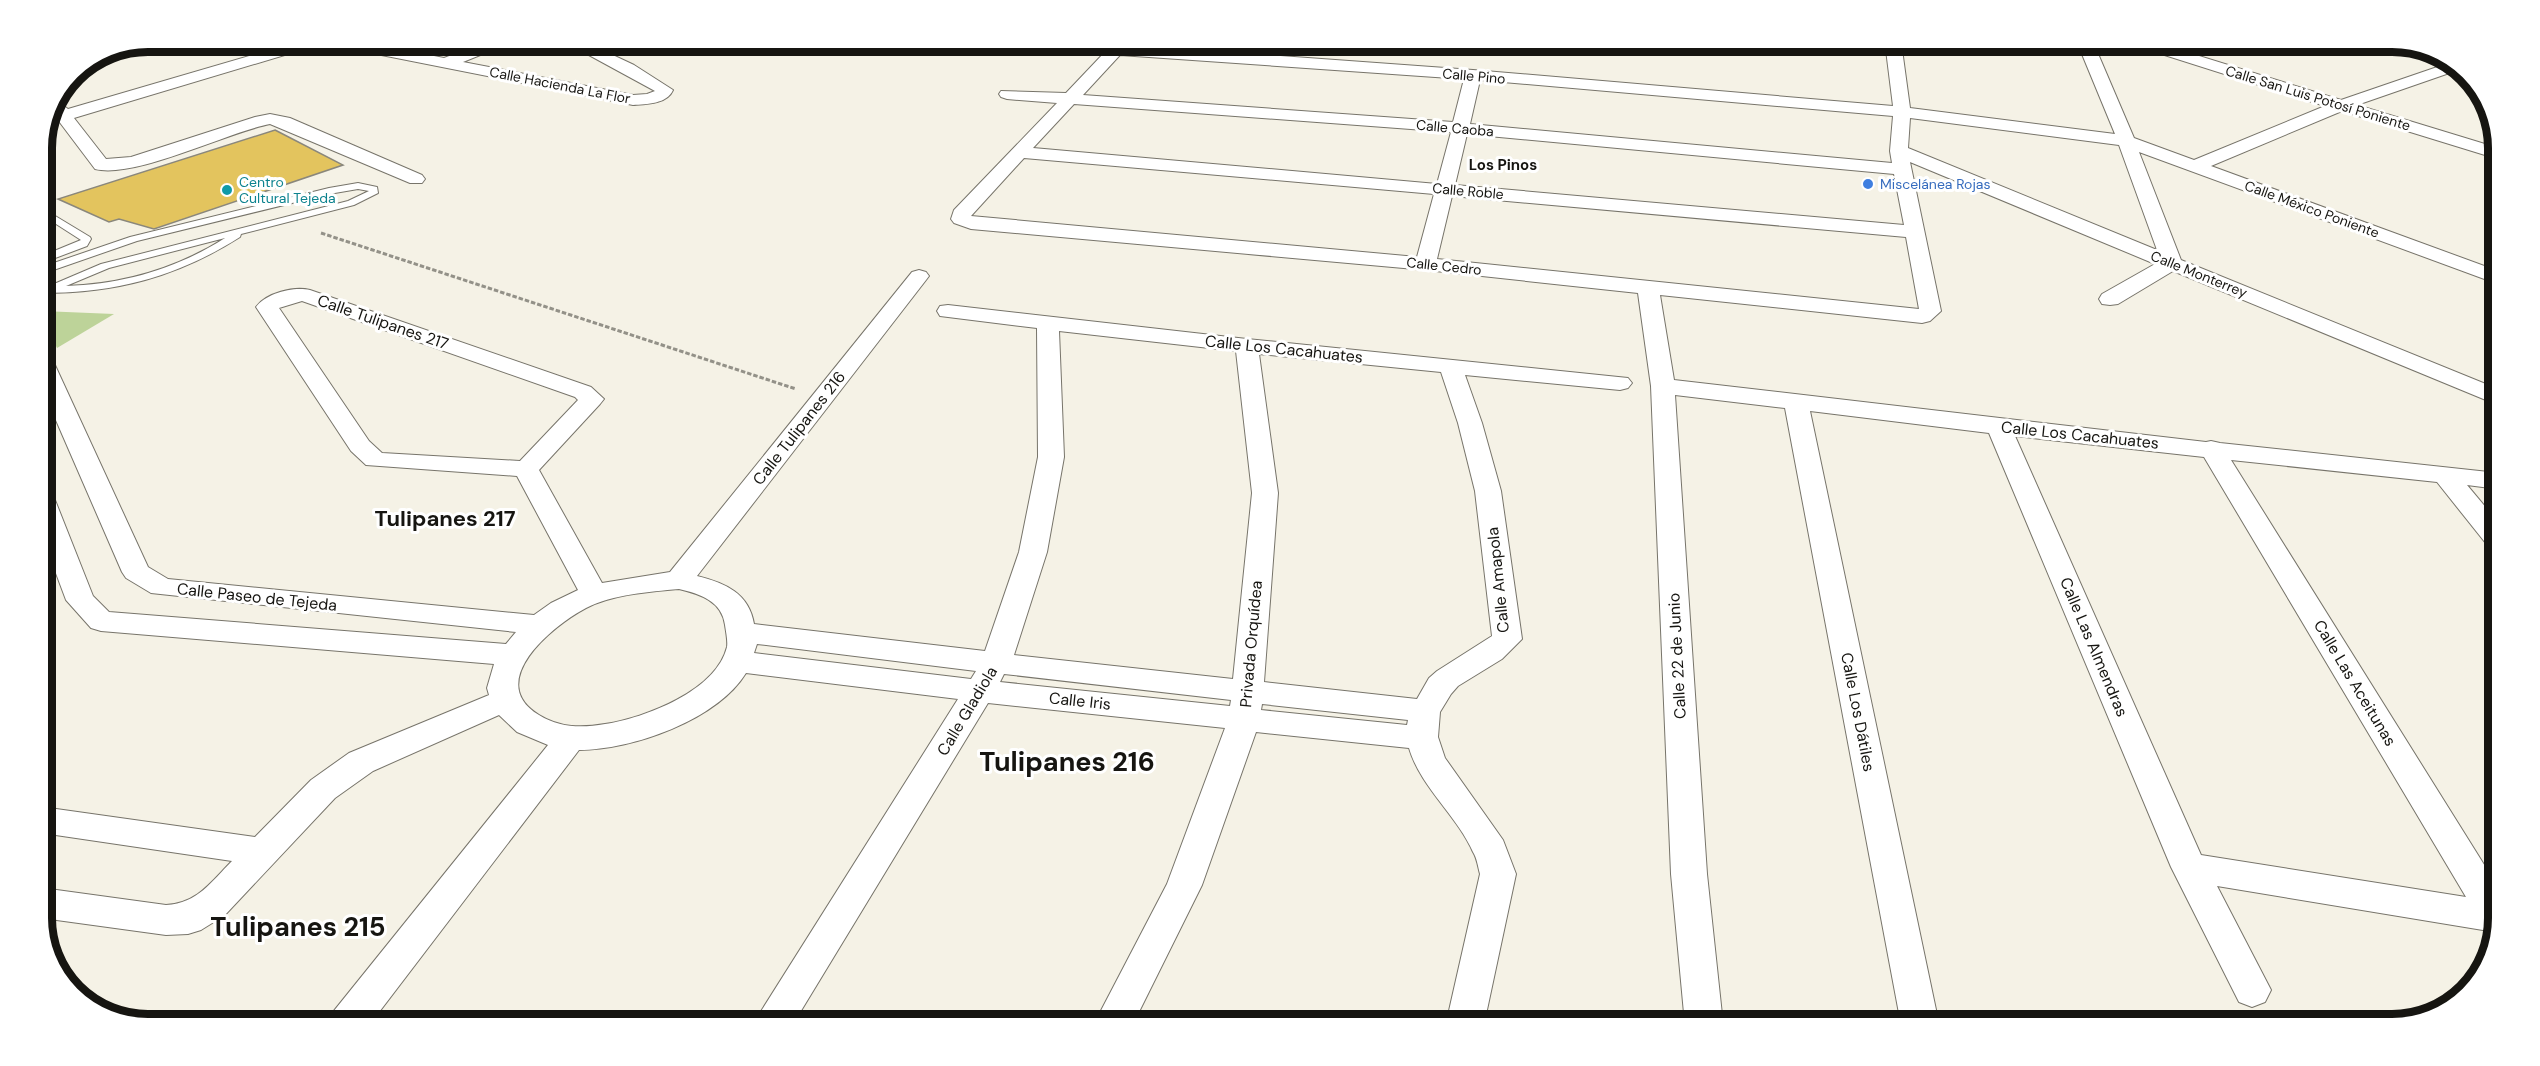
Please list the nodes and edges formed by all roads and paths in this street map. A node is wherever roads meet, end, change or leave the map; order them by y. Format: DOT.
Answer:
graph roads {
  1 [pos="277,52"];
  2 [pos="390,52"];
  3 [pos="473,52"];
  4 [pos="594,52"];
  5 [pos="1114,52"];
  6 [pos="1145,52"];
  7 [pos="1894,52"];
  8 [pos="2089,52"];
  9 [pos="2170,52"];
  10 [pos="444,63"];
  11 [pos="2445,69"];
  12 [pos="1473,75"];
  13 [pos="1007,94"];
  14 [pos="1071,99"];
  15 [pos="2341,105"];
  16 [pos="60,112"];
  17 [pos="1902,112"];
  18 [pos="1462,128"];
  19 [pos="2125,141"];
  20 [pos="2487,151"];
  21 [pos="1022,152"];
  22 [pos="1901,160"];
  23 [pos="2196,166"];
  24 [pos="416,179"];
  25 [pos="1443,188"];
  26 [pos="53,218"];
  27 [pos="247,229"];
  28 [pos="317,231"];
  29 [pos="1915,232"];
  30 [pos="53,256"];
  31 [pos="2172,263"];
  32 [pos="1426,264"];
  33 [pos="53,267"];
  34 [pos="2487,274"];
  35 [pos="919,276"];
  36 [pos="53,287"];
  37 [pos="1648,288"];
  38 [pos="53,290"];
  39 [pos="2110,299"];
  40 [pos="948,311"];
  41 [pos="1048,323"];
  42 [pos="1247,346"];
  43 [pos="1450,365"];
  44 [pos="1620,383"];
  45 [pos="53,385"];
  46 [pos="1663,386"];
  47 [pos="2487,394"];
  48 [pos="822,398"];
  49 [pos="1796,401"];
  50 [pos="1999,427"];
  51 [pos="2211,448"];
  52 [pos="526,470"];
  53 [pos="2446,476"];
  54 [pos="2487,480"];
  55 [pos="2487,527"];
  56 [pos="53,529"];
  57 [pos="679,580"];
  58 [pos="595,595"];
  59 [pos="538,625"];
  60 [pos="742,647"];
  61 [pos="512,655"];
  62 [pos="996,663"];
  63 [pos="981,691"];
  64 [pos="507,700"];
  65 [pos="1246,704"];
  66 [pos="1423,724"];
  67 [pos="570,739"];
  68 [pos="53,822"];
  69 [pos="263,852"];
  70 [pos="2189,867"];
  71 [pos="2488,902"];
  72 [pos="53,905"];
  73 [pos="2488,916"];
  74 [pos="2252,990"];
  75 [pos="356,1013"];
  76 [pos="779,1013"];
  77 [pos="1119,1013"];
  78 [pos="1467,1013"];
  79 [pos="1703,1013"];
  80 [pos="1918,1013"];
  1 -- 16 [label="street"];
  2 -- 10 [label="street"];
  3 -- 10 [label="street, Calle Hacienda La Flor"];
  4 -- 10 [label="street, Calle Hacienda La Flor"];
  5 -- 14 [label="street"];
  6 -- 12 [label="street, Calle Pino"];
  7 -- 17 [label="street"];
  8 -- 19 [label="street"];
  9 -- 15 [label="street, Calle San Luis Potosí Poniente"];
  11 -- 15 [label="street"];
  12 -- 17 [label="street, Calle Pino"];
  12 -- 18 [label="street"];
  13 -- 14 [label="street, Calle Caoba"];
  14 -- 18 [label="street, Calle Caoba"];
  14 -- 21 [label="street"];
  15 -- 20 [label="street, Calle San Luis Potosí Poniente"];
  15 -- 23 [label="street"];
  16 -- 24 [label="street"];
  17 -- 19 [label="street, Calle Pino"];
  17 -- 22 [label="street"];
  18 -- 22 [label="street, Calle Caoba"];
  18 -- 25 [label="street"];
  19 -- 23 [label="street, Calle México Poniente"];
  19 -- 31 [label="street"];
  21 -- 25 [label="street, Calle Roble"];
  21 -- 32 [label="street, Calle Cedro"];
  22 -- 29 [label="street"];
  22 -- 31 [label="street, Calle Monterrey"];
  23 -- 34 [label="street, Calle México Poniente"];
  25 -- 29 [label="street, Calle Roble"];
  25 -- 32 [label="street"];
  26 -- 30 [label="lane"];
  27 -- 33 [label="lane"];
  27 -- 36 [label="lane"];
  27 -- 38 [label="lane"];
  28 -- 48 [label="path"];
  29 -- 37 [label="street, Calle Cedro"];
  31 -- 39 [label="street"];
  31 -- 47 [label="street, Calle Monterrey"];
  32 -- 37 [label="street, Calle Cedro"];
  35 -- 48 [label="street, Calle Tulipanes 216"];
  37 -- 46 [label="street, Calle 22 de Junio"];
  40 -- 41 [label="street, Calle Los Cacahuates"];
  41 -- 42 [label="street, Calle Los Cacahuates"];
  41 -- 62 [label="street, Calle Gladiola"];
  42 -- 43 [label="street, Calle Los Cacahuates"];
  42 -- 65 [label="street, Privada Orquídea"];
  43 -- 44 [label="street, Calle Los Cacahuates"];
  43 -- 66 [label="street, Calle Amapola"];
  45 -- 59 [label="street, Calle Paseo de Tejeda"];
  46 -- 49 [label="street, Calle Los Cacahuates"];
  46 -- 79 [label="street, Calle 22 de Junio"];
  48 -- 57 [label="street, Calle Tulipanes 216"];
  49 -- 50 [label="street, Calle Los Cacahuates"];
  49 -- 80 [label="street, Calle Los Dátiles"];
  50 -- 51 [label="street, Calle Los Cacahuates"];
  50 -- 70 [label="street, Calle Las Almendras"];
  51 -- 53 [label="street, Calle Los Cacahuates"];
  51 -- 71 [label="street, Calle Las Aceitunas"];
  52 -- 52 [label="street, Calle Tulipanes 217"];
  52 -- 58 [label="street"];
  53 -- 54 [label="street, Calle Los Cacahuates"];
  53 -- 55 [label="street"];
  56 -- 61 [label="street"];
  57 -- 58 [label="street"];
  57 -- 60 [label="street"];
  58 -- 59 [label="street"];
  59 -- 61 [label="street"];
  60 -- 62 [label="street, Calle Iris"];
  60 -- 63 [label="street, Calle Iris"];
  60 -- 67 [label="street"];
  61 -- 64 [label="street"];
  62 -- 63 [label="street, Calle Gladiola"];
  62 -- 65 [label="street, Calle Iris"];
  63 -- 65 [label="street, Calle Iris"];
  63 -- 76 [label="street, Calle Gladiola"];
  64 -- 67 [label="street"];
  64 -- 69 [label="street"];
  65 -- 66 [label="street, Calle Iris"];
  65 -- 77 [label="street, Privada Orquídea"];
  66 -- 78 [label="street"];
  67 -- 75 [label="street"];
  68 -- 69 [label="street"];
  69 -- 72 [label="street"];
  70 -- 73 [label="street"];
  70 -- 74 [label="street, Calle Las Almendras"];
}
